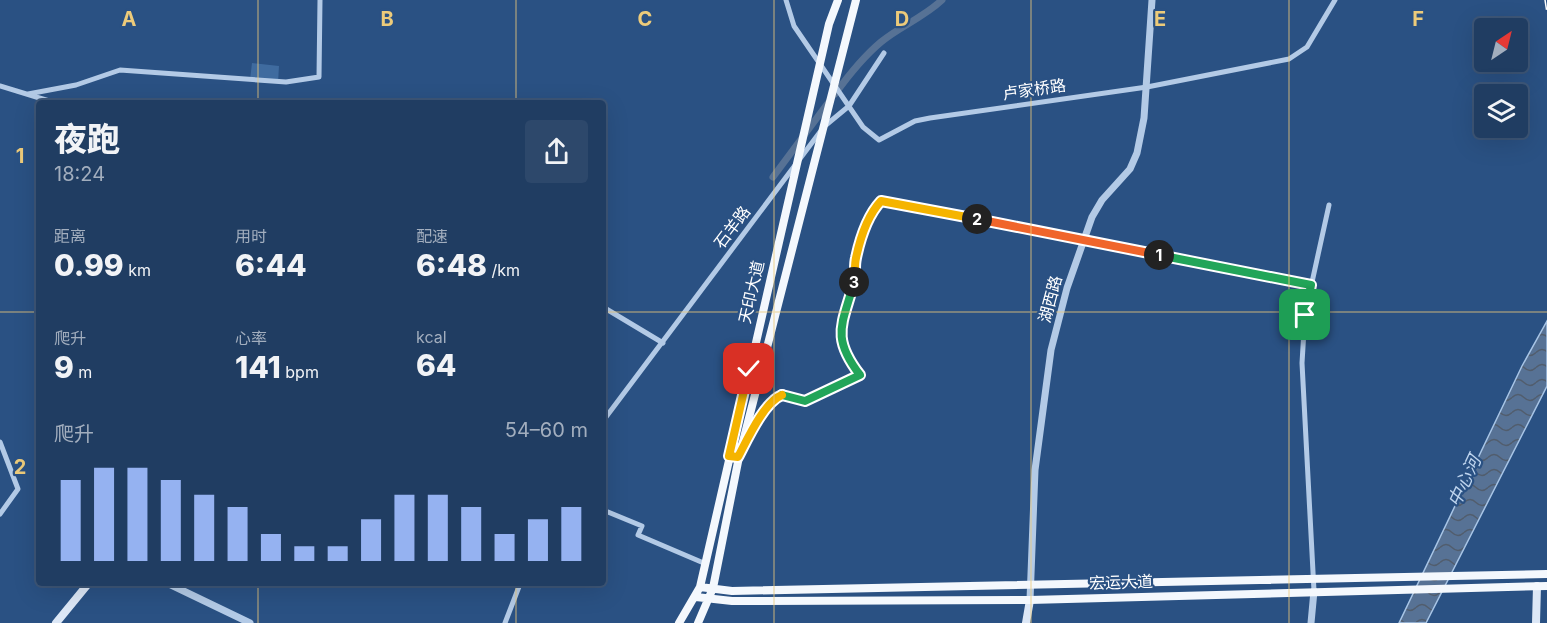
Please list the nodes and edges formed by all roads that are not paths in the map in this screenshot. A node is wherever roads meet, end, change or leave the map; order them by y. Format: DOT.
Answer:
graph roads {
  1 [pos="320,0"];
  2 [pos="786,0"];
  3 [pos="838,0"];
  4 [pos="856,0"];
  5 [pos="1152,0"];
  6 [pos="1335,0"];
  7 [pos="884,52"];
  8 [pos="0,86"];
  9 [pos="1147,87"];
  10 [pos="28,94"];
  11 [pos="47,100"];
  12 [pos="849,106"];
  13 [pos="1329,205"];
  14 [pos="1082,240"];
  15 [pos="1311,285"];
  16 [pos="606,309"];
  17 [pos="663,343"];
  18 [pos="606,417"];
  19 [pos="0,442"];
  20 [pos="729,456"];
  21 [pos="738,457"];
  22 [pos="606,511"];
  23 [pos="0,514"];
  24 [pos="706,564"];
  25 [pos="1547,574"];
  26 [pos="1313,580"];
  27 [pos="84,586"];
  28 [pos="173,586"];
  29 [pos="519,586"];
  30 [pos="1031,586"];
  31 [pos="1537,586"];
  32 [pos="1547,586"];
  33 [pos="700,587"];
  34 [pos="713,588"];
  35 [pos="1314,591"];
  36 [pos="696,597"];
  37 [pos="710,599"];
  38 [pos="1030,600"];
  39 [pos="56,623"];
  40 [pos="250,623"];
  41 [pos="506,623"];
  42 [pos="679,623"];
  43 [pos="698,623"];
  44 [pos="1026,623"];
  45 [pos="1311,623"];
  46 [pos="1536,623"];
  1 -- 10 [label="street"];
  2 -- 12 [label="street, 卢家桥路"];
  3 -- 20 [label="main road, 天印大道"];
  4 -- 21 [label="main road, 天印大道"];
  5 -- 9 [label="street, 湖西路"];
  6 -- 9 [label="street, 卢家桥路"];
  7 -- 12 [label="street, 石羊路"];
  8 -- 10 [label="street"];
  9 -- 12 [label="street, 卢家桥路"];
  9 -- 14 [label="street, 湖西路"];
  10 -- 11 [label="street"];
  12 -- 17 [label="street, 石羊路"];
  13 -- 15 [label="street"];
  14 -- 15 [label="street"];
  14 -- 21 [label="street"];
  14 -- 30 [label="street, 湖西路"];
  15 -- 26 [label="street"];
  16 -- 17 [label="street"];
  17 -- 18 [label="street, 石羊路"];
  19 -- 23 [label="street"];
  20 -- 21 [label="main road"];
  20 -- 24 [label="main road, 天印大道"];
  21 -- 34 [label="main road, 天印大道"];
  22 -- 24 [label="street"];
  24 -- 33 [label="main road, 天印大道"];
  25 -- 26 [label="main road, 宏运大道"];
  26 -- 30 [label="main road, 宏运大道"];
  26 -- 35 [label="street"];
  27 -- 39 [label="main road"];
  28 -- 40 [label="street"];
  29 -- 41 [label="street"];
  30 -- 34 [label="main road, 宏运大道"];
  30 -- 38 [label="street, 湖西路"];
  31 -- 32 [label="main road, 宏运大道"];
  31 -- 35 [label="main road, 宏运大道"];
  31 -- 46 [label="main road"];
  33 -- 34 [label="main road, 宏运大道"];
  33 -- 36 [label="main road, 天印大道"];
  34 -- 37 [label="main road, 天印大道"];
  35 -- 38 [label="main road, 宏运大道"];
  35 -- 45 [label="street"];
  36 -- 37 [label="main road, 宏运大道"];
  36 -- 42 [label="main road, 天印大道"];
  37 -- 38 [label="main road, 宏运大道"];
  37 -- 43 [label="main road, 天印大道"];
  38 -- 44 [label="main road, 湖西路"];
}
